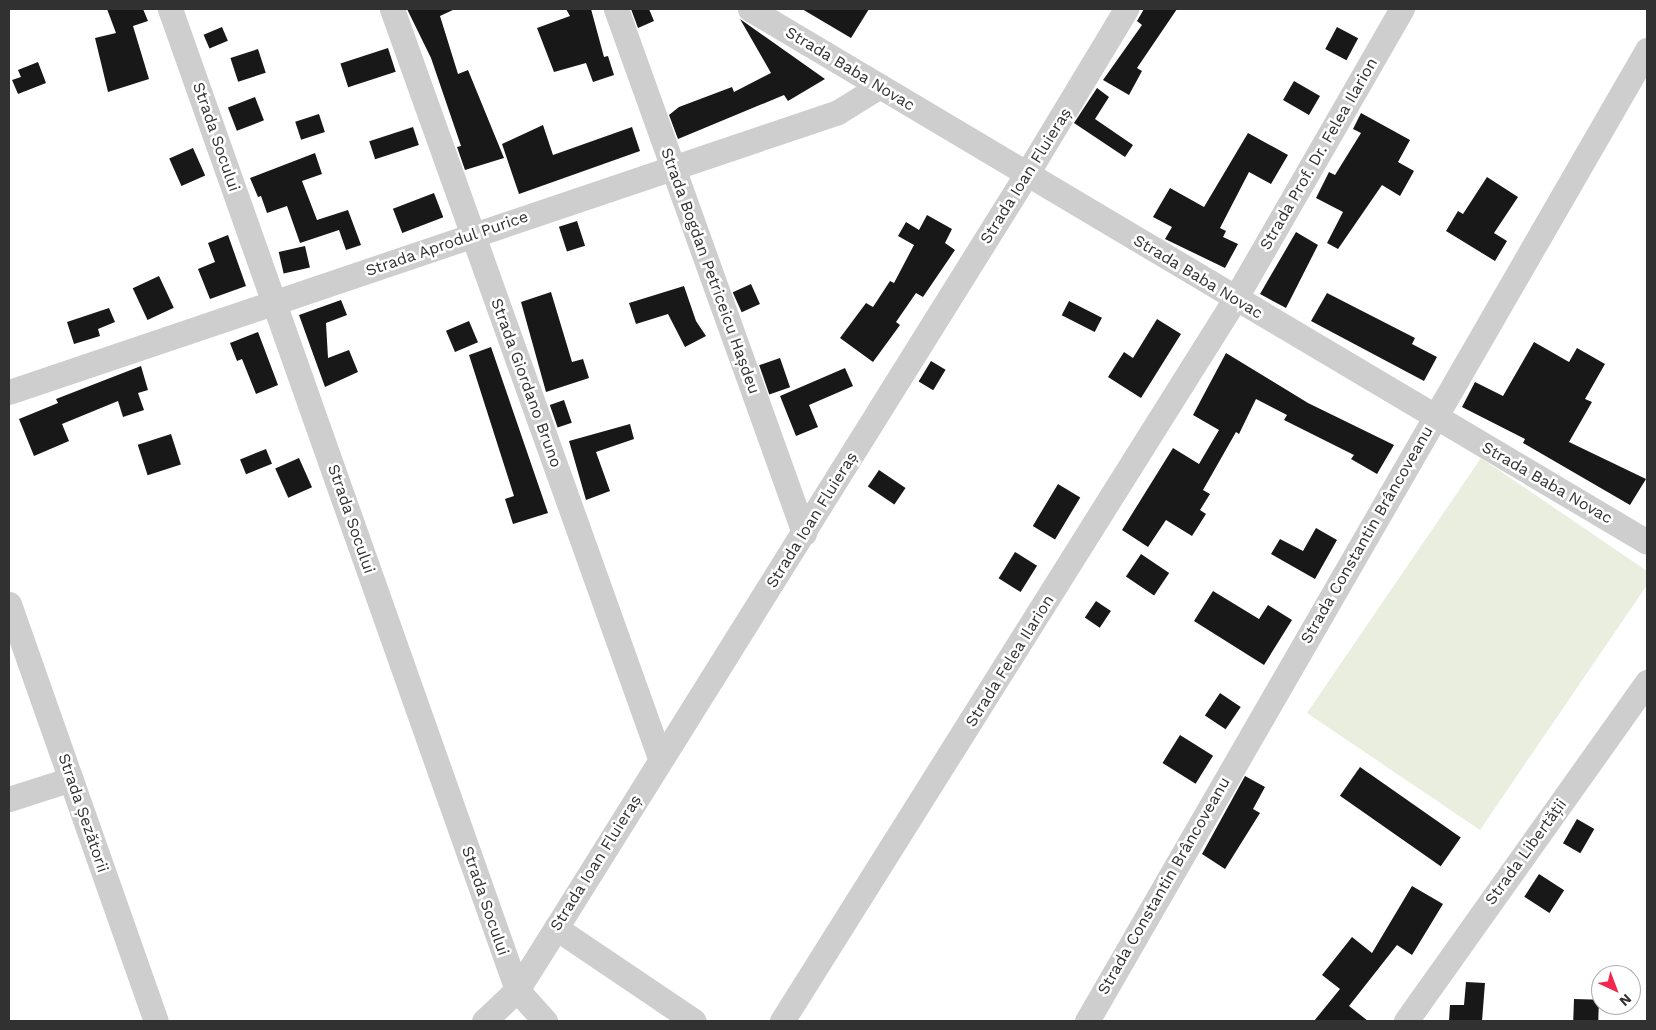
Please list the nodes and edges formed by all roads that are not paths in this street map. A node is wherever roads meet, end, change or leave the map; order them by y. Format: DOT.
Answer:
graph roads {
  1 [pos="170,9"];
  2 [pos="392,9"];
  3 [pos="616,9"];
  4 [pos="750,9"];
  5 [pos="1126,9"];
  6 [pos="1402,9"];
  7 [pos="1647,50"];
  8 [pos="880,86"];
  9 [pos="673,167"];
  10 [pos="1026,176"];
  11 [pos="473,235"];
  12 [pos="1235,299"];
  13 [pos="274,303"];
  14 [pos="9,392"];
  15 [pos="1435,417"];
  16 [pos="804,533"];
  17 [pos="1647,542"];
  18 [pos="9,604"];
  19 [pos="18,659"];
  20 [pos="1647,682"];
  21 [pos="660,758"];
  22 [pos="71,780"];
  23 [pos="9,799"];
  24 [pos="556,928"];
  25 [pos="517,990"];
  26 [pos="156,1021"];
  27 [pos="484,1021"];
  28 [pos="545,1021"];
  29 [pos="694,1021"];
  30 [pos="782,1021"];
  31 [pos="1087,1021"];
  32 [pos="1406,1021"];
  1 -- 13 [label="street, Strada Socului"];
  2 -- 11 [label="street, Strada Giordano Bruno"];
  3 -- 9 [label="street, Strada Bogdan Petriceicu Hașdeu"];
  4 -- 8 [label="street, Strada Baba Novac"];
  5 -- 10 [label="street, Strada Ioan Fluieraș"];
  6 -- 12 [label="street, Strada Prof. Dr. Felea Ilarion"];
  7 -- 15 [label="street, Strada Constantin Brâncoveanu"];
  8 -- 9 [label="street, Strada Aprodul Purice"];
  8 -- 10 [label="street, Strada Baba Novac"];
  9 -- 11 [label="street, Strada Aprodul Purice"];
  9 -- 16 [label="street, Strada Bogdan Petriceicu Hașdeu"];
  10 -- 12 [label="street, Strada Baba Novac"];
  10 -- 16 [label="street, Strada Ioan Fluieraș"];
  11 -- 13 [label="street, Strada Aprodul Purice"];
  11 -- 21 [label="street, Strada Giordano Bruno"];
  12 -- 15 [label="street, Strada Baba Novac"];
  12 -- 30 [label="street, Strada Felea Ilarion"];
  13 -- 14 [label="street, Strada Aprodul Purice"];
  13 -- 25 [label="street, Strada Socului"];
  15 -- 17 [label="street, Strada Baba Novac"];
  15 -- 31 [label="street, Strada Constantin Brâncoveanu"];
  16 -- 21 [label="street, Strada Ioan Fluieraș"];
  18 -- 19 [label="street, Strada Șezătorii"];
  19 -- 22 [label="street, Strada Șezătorii"];
  20 -- 32 [label="street, Strada Libertății"];
  21 -- 24 [label="street, Strada Ioan Fluieraș"];
  22 -- 23 [label="street"];
  22 -- 26 [label="street, Strada Șezătorii"];
  24 -- 25 [label="street, Strada Ioan Fluieraș"];
  24 -- 29 [label="street"];
  25 -- 27 [label="street, Strada Ioan Fluieraș"];
  25 -- 28 [label="street, Strada Socului"];
}
